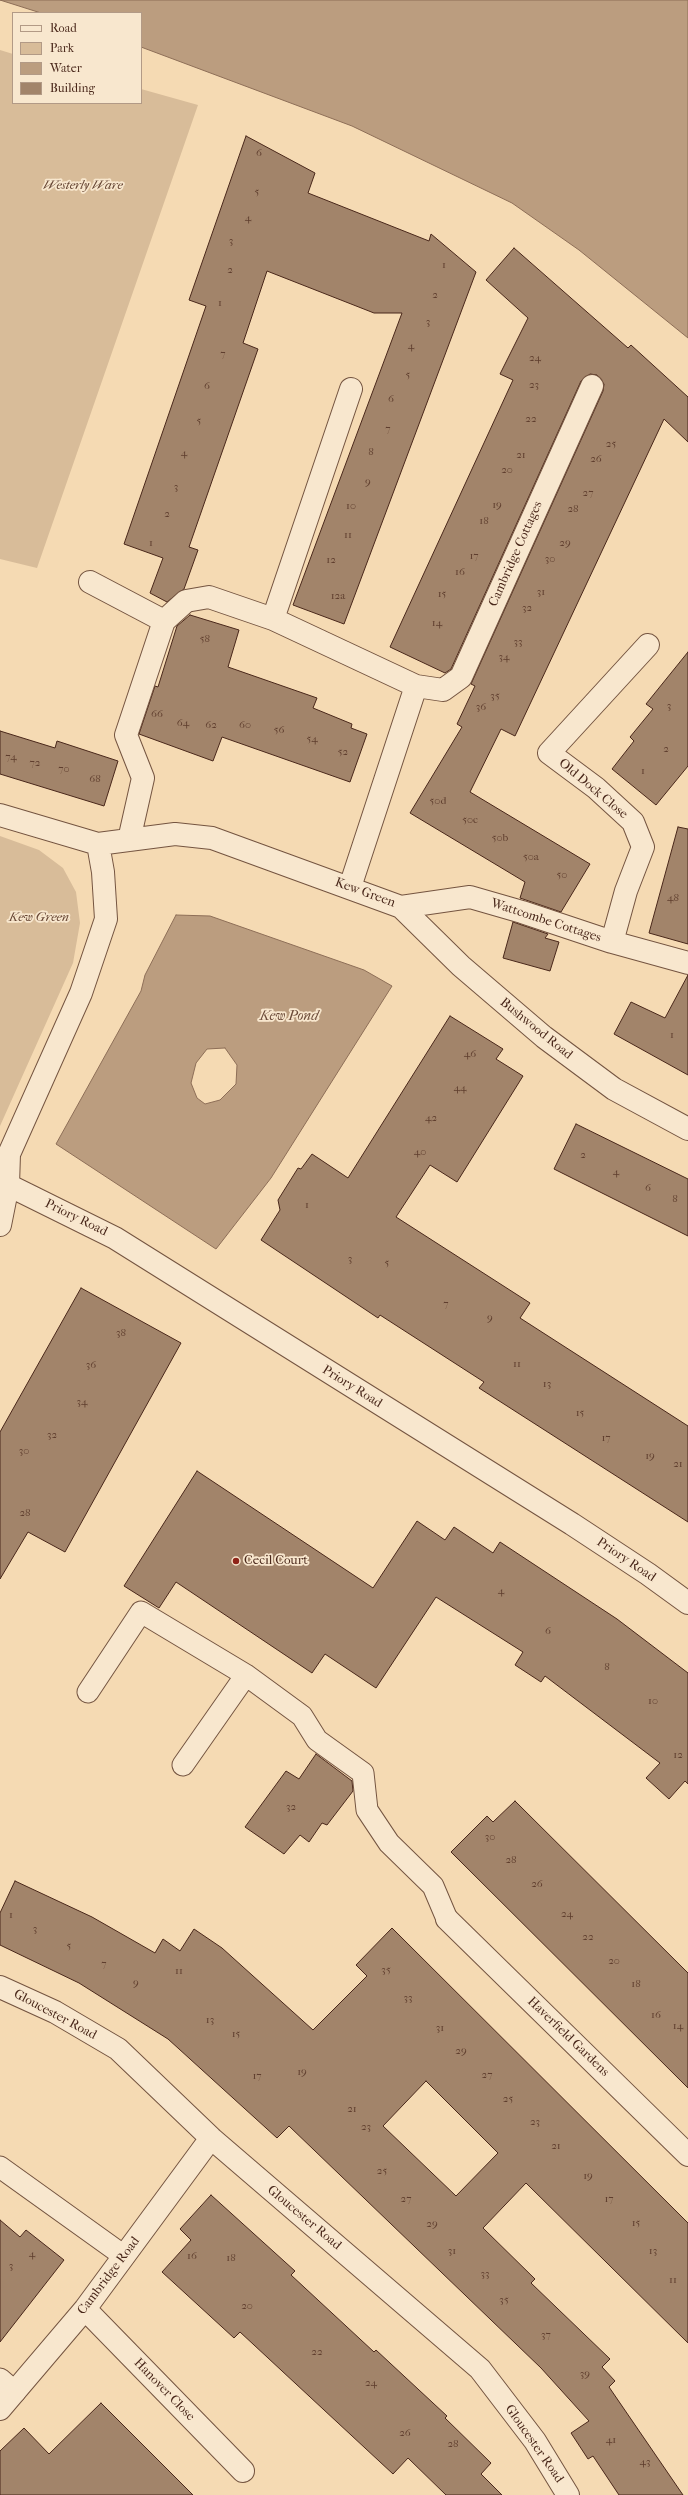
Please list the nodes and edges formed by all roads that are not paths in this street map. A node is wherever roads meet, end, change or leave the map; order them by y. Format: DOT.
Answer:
graph roads {
  1 [pos="592,386"];
  2 [pos="351,389"];
  3 [pos="90,582"];
  4 [pos="273,619"];
  5 [pos="164,621"];
  6 [pos="648,645"];
  7 [pos="416,686"];
  8 [pos="0,815"];
  9 [pos="129,840"];
  10 [pos="98,844"];
  11 [pos="350,887"];
  12 [pos="401,907"];
  13 [pos="612,942"];
  14 [pos="688,963"];
  15 [pos="688,1129"];
  16 [pos="8,1185"];
  17 [pos="0,1225"];
  18 [pos="688,1603"];
  19 [pos="246,1675"];
  20 [pos="88,1692"];
  21 [pos="183,1765"];
  22 [pos="447,1919"];
  23 [pos="0,1987"];
  24 [pos="211,2138"];
  25 [pos="688,2155"];
  26 [pos="0,2167"];
  27 [pos="124,2256"];
  28 [pos="85,2309"];
  29 [pos="8,2386"];
  30 [pos="0,2409"];
  31 [pos="243,2471"];
  32 [pos="568,2495"];
  1 -- 7 [label="street, Cambridge Cottages"];
  2 -- 4 [label="street"];
  3 -- 5 [label="street"];
  4 -- 5 [label="street, Cambridge Cottages"];
  4 -- 7 [label="street, Cambridge Cottages"];
  5 -- 9 [label="street, Cambridge Cottages"];
  6 -- 13 [label="street, Old Dock Close"];
  7 -- 11 [label="street"];
  8 -- 10 [label="street, Kew Green"];
  9 -- 10 [label="street, Kew Green"];
  9 -- 11 [label="street, Kew Green"];
  10 -- 16 [label="street"];
  11 -- 12 [label="street, Kew Green"];
  12 -- 13 [label="street, Wattcombe Cottages"];
  12 -- 15 [label="street, Bushwood Road"];
  13 -- 14 [label="street, Wattcombe Cottages"];
  16 -- 17 [label="street"];
  16 -- 18 [label="street, Priory Road"];
  19 -- 20 [label="lane"];
  19 -- 21 [label="lane"];
  19 -- 22 [label="lane"];
  22 -- 25 [label="street, Haverfield Gardens"];
  23 -- 24 [label="street, Gloucester Road"];
  24 -- 27 [label="street, Cambridge Road"];
  24 -- 32 [label="street, Gloucester Road"];
  26 -- 27 [label="lane"];
  27 -- 28 [label="street, Cambridge Road"];
  28 -- 29 [label="street, Cambridge Road"];
  28 -- 31 [label="street, Hanover Close"];
  29 -- 30 [label="street, Cambridge Road"];
}
